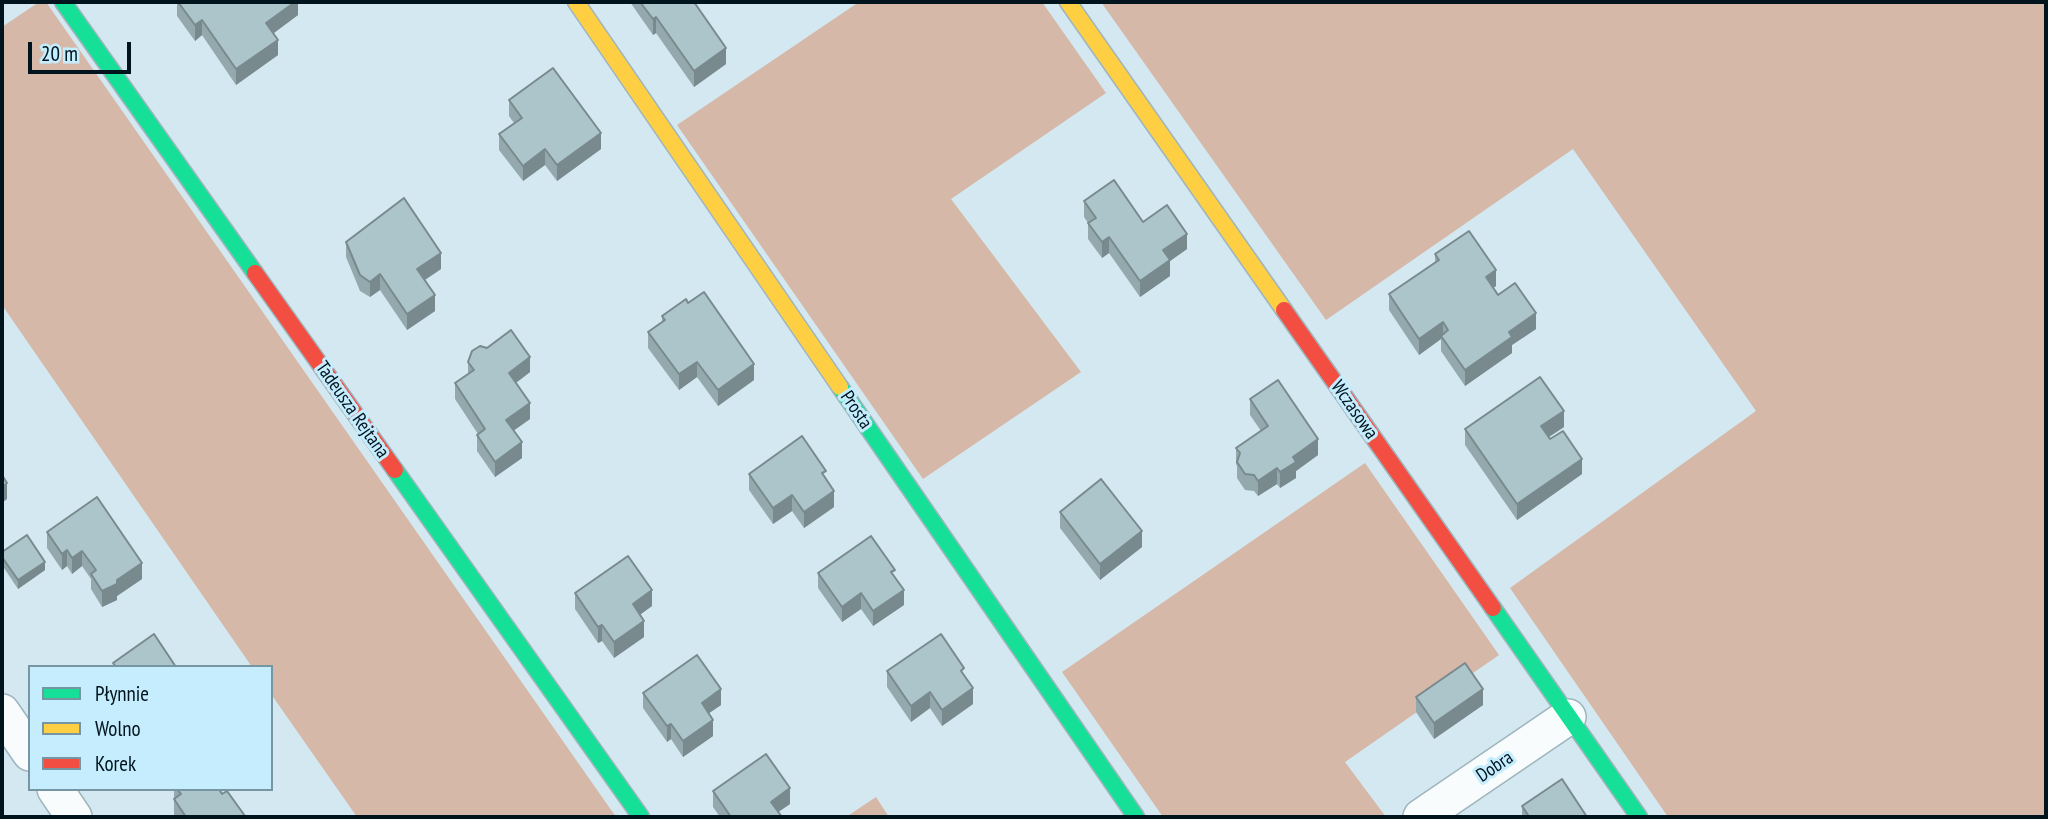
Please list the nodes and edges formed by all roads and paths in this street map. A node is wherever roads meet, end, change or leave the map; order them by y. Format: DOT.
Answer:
graph roads {
  1 [pos="63,2"];
  2 [pos="576,2"];
  3 [pos="1068,2"];
  4 [pos="2,712"];
  5 [pos="1568,717"];
  6 [pos="28,750"];
  7 [pos="56,791"];
  8 [pos="74,817"];
  9 [pos="640,817"];
  10 [pos="1136,817"];
  11 [pos="1421,817"];
  12 [pos="1639,817"];
  1 -- 9 [label="street, Tadeusza Rejtana"];
  2 -- 10 [label="street, Prosta"];
  3 -- 5 [label="street, Wczasowa"];
  4 -- 6 [label="street"];
  5 -- 11 [label="street, Dobra"];
  5 -- 12 [label="street, Wczasowa"];
  7 -- 8 [label="street"];
}
